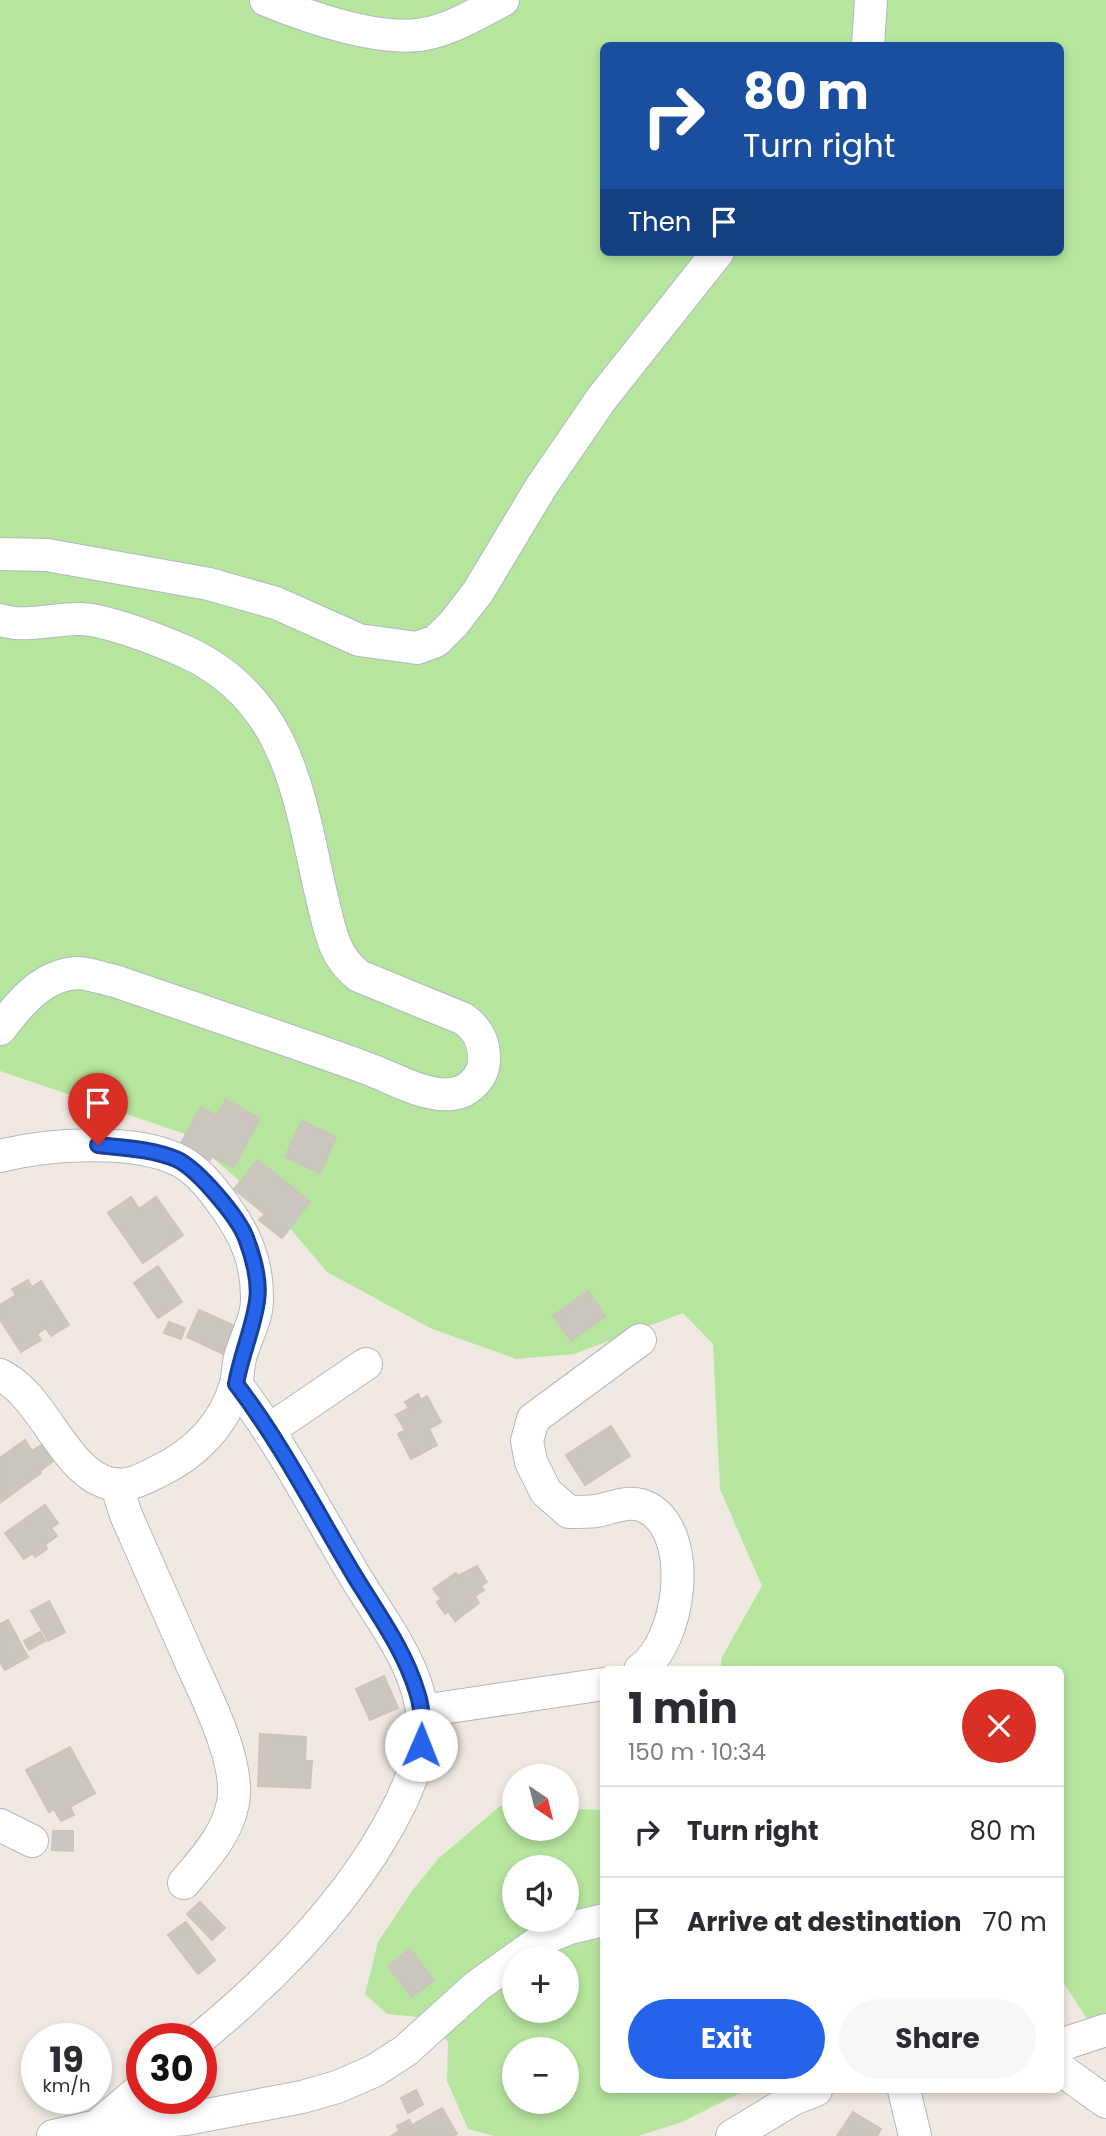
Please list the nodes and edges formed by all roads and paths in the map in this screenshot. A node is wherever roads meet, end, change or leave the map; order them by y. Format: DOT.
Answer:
graph roads {
  1 [pos="265,0"];
  2 [pos="503,0"];
  3 [pos="871,0"];
  4 [pos="868,42"];
  5 [pos="715,256"];
  6 [pos="0,554"];
  7 [pos="0,620"];
  8 [pos="0,1029"];
  9 [pos="0,1156"];
  10 [pos="640,1340"];
  11 [pos="366,1364"];
  12 [pos="0,1375"];
  13 [pos="236,1384"];
  14 [pos="269,1430"];
  15 [pos="116,1484"];
  16 [pos="644,1666"];
  17 [pos="600,1685"];
  18 [pos="422,1711"];
  19 [pos="0,1825"];
  20 [pos="32,1841"];
  21 [pos="184,1884"];
  22 [pos="600,1921"];
  23 [pos="217,2023"];
  24 [pos="1106,2030"];
  25 [pos="1064,2044"];
  26 [pos="1064,2072"];
  27 [pos="808,2093"];
  28 [pos="905,2093"];
  29 [pos="126,2102"];
  30 [pos="1106,2102"];
  31 [pos="97,2126"];
  32 [pos="53,2136"];
  33 [pos="732,2136"];
  34 [pos="915,2136"];
  1 -- 2 [label="street"];
  3 -- 4 [label="street"];
  5 -- 6 [label="street"];
  7 -- 8 [label="street"];
  9 -- 13 [label="street"];
  10 -- 16 [label="street"];
  11 -- 14 [label="street"];
  12 -- 15 [label="street"];
  13 -- 14 [label="street"];
  13 -- 15 [label="street"];
  14 -- 18 [label="street"];
  15 -- 21 [label="street"];
  17 -- 18 [label="street"];
  18 -- 23 [label="street"];
  19 -- 20 [label="street"];
  22 -- 31 [label="street"];
  24 -- 25 [label="street"];
  26 -- 30 [label="street"];
  27 -- 33 [label="street"];
  28 -- 34 [label="street"];
  29 -- 31 [label="street"];
  31 -- 32 [label="street"];
}
